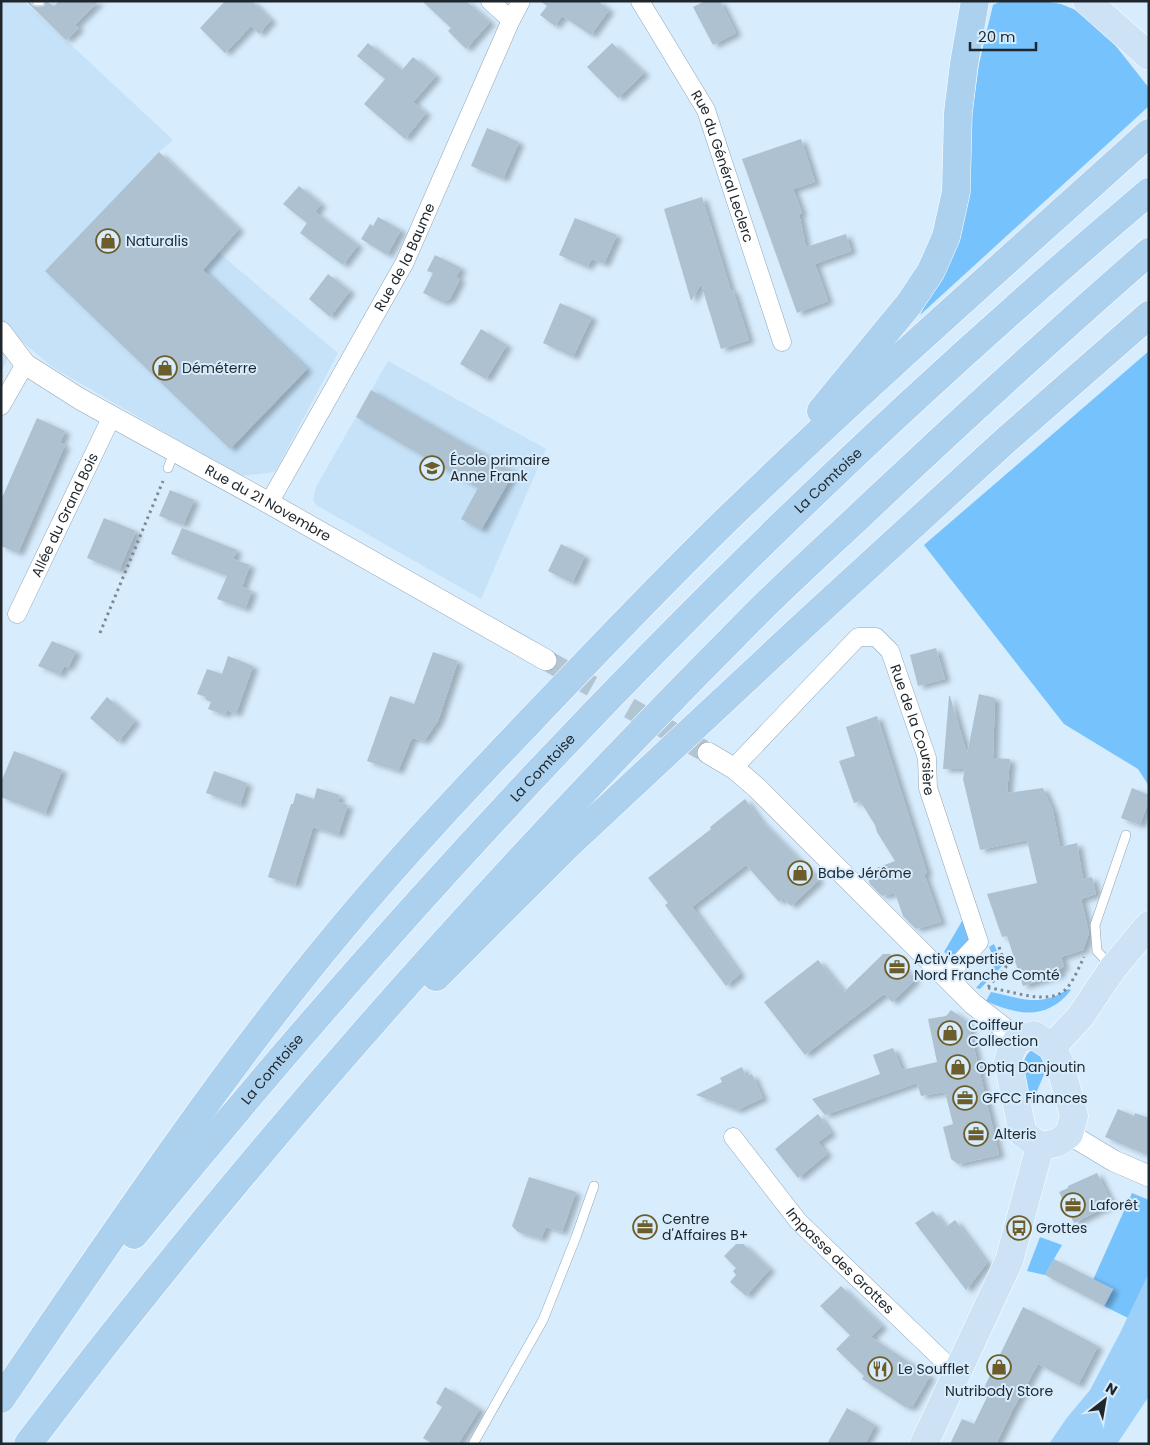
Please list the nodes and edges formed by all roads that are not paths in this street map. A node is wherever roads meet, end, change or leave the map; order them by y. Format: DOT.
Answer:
graph roads {
  1 [pos="490,1"];
  2 [pos="521,1"];
  3 [pos="640,1"];
  4 [pos="975,1"];
  5 [pos="1087,1"];
  6 [pos="1117,1"];
  7 [pos="511,20"];
  8 [pos="1149,51"];
  9 [pos="1149,56"];
  10 [pos="1149,133"];
  11 [pos="1149,192"];
  12 [pos="1149,252"];
  13 [pos="1149,315"];
  14 [pos="1,332"];
  15 [pos="782,342"];
  16 [pos="25,364"];
  17 [pos="1,406"];
  18 [pos="112,416"];
  19 [pos="270,503"];
  20 [pos="739,508"];
  21 [pos="17,614"];
  22 [pos="546,660"];
  23 [pos="708,753"];
  24 [pos="735,769"];
  25 [pos="1126,834"];
  26 [pos="1149,925"];
  27 [pos="1113,968"];
  28 [pos="946,977"];
  29 [pos="1018,1039"];
  30 [pos="1052,1047"];
  31 [pos="1069,1134"];
  32 [pos="733,1137"];
  33 [pos="1040,1146"];
  34 [pos="260,1153"];
  35 [pos="1149,1176"];
  36 [pos="594,1186"];
  37 [pos="957,1374"];
  38 [pos="1,1401"];
  39 [pos="28,1444"];
  40 [pos="473,1444"];
  41 [pos="924,1444"];
  1 -- 7 [label="street"];
  2 -- 7 [label="street, Rue de la Baume"];
  3 -- 15 [label="street, Rue du Général Leclerc"];
  4 -- 20 [label="highway"];
  5 -- 9 [label="main road"];
  6 -- 8 [label="main road"];
  7 -- 19 [label="street, Rue de la Baume"];
  10 -- 20 [label="highway"];
  11 -- 38 [label="highway, La Comtoise"];
  12 -- 34 [label="highway"];
  13 -- 34 [label="highway"];
  14 -- 16 [label="street, Rue du 21 Novembre"];
  16 -- 17 [label="street"];
  16 -- 18 [label="street, Rue du 21 Novembre"];
  18 -- 19 [label="street, Rue du 21 Novembre"];
  18 -- 21 [label="street, Allée du Grand Bois"];
  19 -- 22 [label="street, Rue du 21 Novembre"];
  20 -- 38 [label="highway"];
  23 -- 24 [label="street"];
  24 -- 28 [label="street"];
  24 -- 28 [label="street, Rue de la Coursière"];
  25 -- 27 [label="lane"];
  26 -- 27 [label="main road"];
  27 -- 30 [label="main road"];
  28 -- 29 [label="street"];
  29 -- 30 [label="main road"];
  29 -- 33 [label="main road"];
  30 -- 31 [label="main road"];
  31 -- 33 [label="main road"];
  31 -- 35 [label="street"];
  32 -- 37 [label="street, Impasse des Grottes"];
  33 -- 37 [label="main road"];
  34 -- 39 [label="highway"];
  36 -- 40 [label="lane"];
  37 -- 41 [label="main road"];
}
